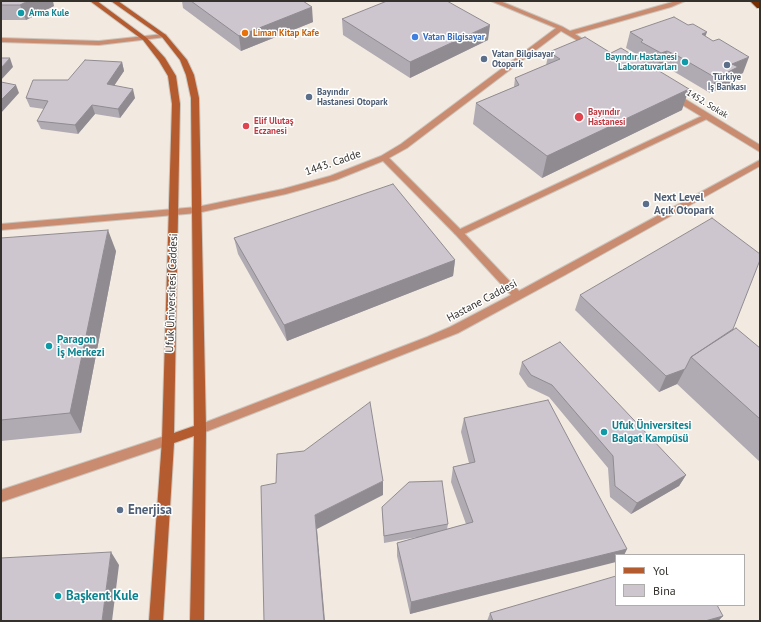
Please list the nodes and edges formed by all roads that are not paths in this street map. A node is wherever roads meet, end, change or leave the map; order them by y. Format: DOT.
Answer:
graph roads {
  1 [pos="93,1"];
  2 [pos="114,1"];
  3 [pos="494,1"];
  4 [pos="682,1"];
  5 [pos="754,1"];
  6 [pos="760,6"];
  7 [pos="561,28"];
  8 [pos="570,33"];
  9 [pos="164,36"];
  10 [pos="145,39"];
  11 [pos="1,40"];
  12 [pos="596,49"];
  13 [pos="668,93"];
  14 [pos="707,116"];
  15 [pos="760,149"];
  16 [pos="384,158"];
  17 [pos="760,163"];
  18 [pos="197,210"];
  19 [pos="174,212"];
  20 [pos="1,227"];
  21 [pos="459,233"];
  22 [pos="518,296"];
  23 [pos="200,429"];
  24 [pos="168,440"];
  25 [pos="1,496"];
  26 [pos="156,621"];
  27 [pos="197,621"];
  1 -- 10 [label="main road, Ufuk Üniversitesi Caddesi"];
  2 -- 9 [label="main road, Ufuk Üniversitesi Caddesi"];
  3 -- 7 [label="street"];
  4 -- 8 [label="street"];
  5 -- 6 [label="highway"];
  7 -- 8 [label="street"];
  7 -- 16 [label="street, 1443. Cadde"];
  8 -- 12 [label="street"];
  9 -- 10 [label="street"];
  9 -- 18 [label="main road, Ufuk Üniversitesi Caddesi"];
  10 -- 11 [label="street"];
  10 -- 19 [label="main road, Ufuk Üniversitesi Caddesi"];
  13 -- 14 [label="street, 1452. Sokak"];
  14 -- 15 [label="street, 1452. Sokak"];
  14 -- 21 [label="street"];
  16 -- 18 [label="street, 1443. Cadde"];
  16 -- 21 [label="street"];
  17 -- 22 [label="street, Hastane Caddesi"];
  18 -- 19 [label="street, 1443. Cadde"];
  18 -- 23 [label="main road, Ufuk Üniversitesi Caddesi"];
  19 -- 20 [label="street, 1443. Cadde"];
  19 -- 24 [label="main road, Ufuk Üniversitesi Caddesi"];
  21 -- 22 [label="street"];
  22 -- 23 [label="street, Hastane Caddesi"];
  23 -- 24 [label="main road"];
  23 -- 27 [label="main road, Ufuk Üniversitesi Caddesi"];
  24 -- 25 [label="street"];
  24 -- 26 [label="main road, Ufuk Üniversitesi Caddesi"];
}
